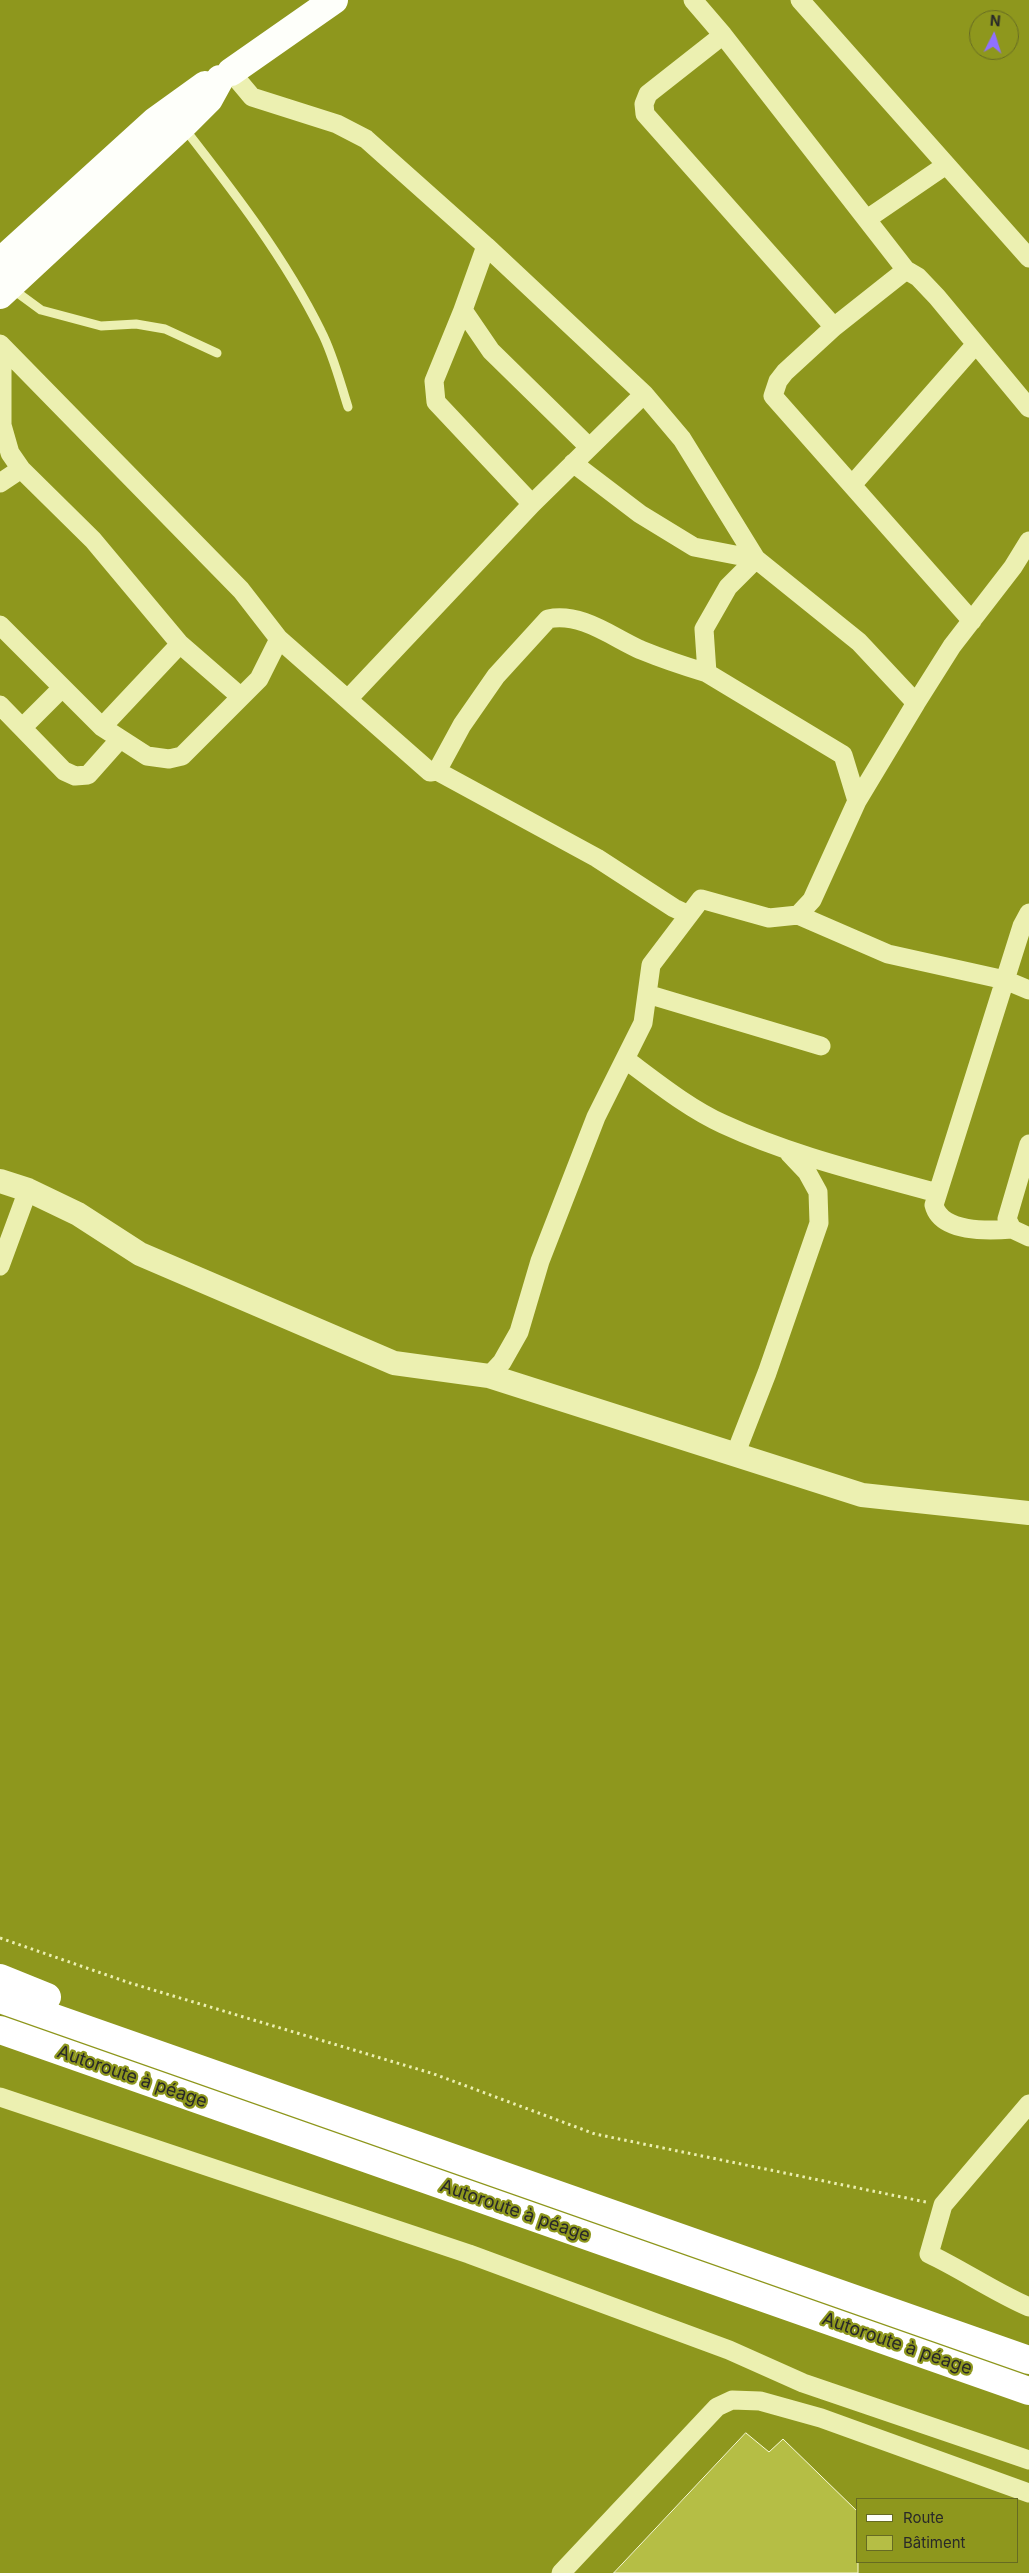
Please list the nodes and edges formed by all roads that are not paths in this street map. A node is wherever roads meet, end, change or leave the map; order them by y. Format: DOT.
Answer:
graph roads {
  1 [pos="334,0"];
  2 [pos="693,0"];
  3 [pos="800,0"];
  4 [pos="723,35"];
  5 [pos="231,72"];
  6 [pos="183,125"];
  7 [pos="946,164"];
  8 [pos="867,219"];
  9 [pos="486,246"];
  10 [pos="1029,258"];
  11 [pos="906,270"];
  12 [pos="3,281"];
  13 [pos="463,310"];
  14 [pos="834,327"];
  15 [pos="976,344"];
  16 [pos="1,346"];
  17 [pos="217,353"];
  18 [pos="644,394"];
  19 [pos="348,407"];
  20 [pos="1029,408"];
  21 [pos="589,447"];
  22 [pos="573,463"];
  23 [pos="21,468"];
  24 [pos="0,483"];
  25 [pos="852,485"];
  26 [pos="532,504"];
  27 [pos="1029,541"];
  28 [pos="756,559"];
  29 [pos="972,621"];
  30 [pos="0,625"];
  31 [pos="279,639"];
  32 [pos="180,644"];
  33 [pos="707,673"];
  34 [pos="62,688"];
  35 [pos="241,697"];
  36 [pos="348,699"];
  37 [pos="916,703"];
  38 [pos="0,705"];
  39 [pos="23,727"];
  40 [pos="102,727"];
  41 [pos="120,739"];
  42 [pos="437,771"];
  43 [pos="857,800"];
  44 [pos="1029,913"];
  45 [pos="689,915"];
  46 [pos="798,915"];
  47 [pos="1005,980"];
  48 [pos="1029,990"];
  49 [pos="647,994"];
  50 [pos="821,1046"];
  51 [pos="625,1059"];
  52 [pos="1029,1144"];
  53 [pos="789,1152"];
  54 [pos="0,1181"];
  55 [pos="28,1190"];
  56 [pos="937,1193"];
  57 [pos="1021,1233"];
  58 [pos="0,1266"];
  59 [pos="488,1376"];
  60 [pos="735,1455"];
  61 [pos="1029,1513"];
  62 [pos="0,1978"];
  63 [pos="0,1999"];
  64 [pos="0,2030"];
  65 [pos="0,2038"];
  66 [pos="238,2082"];
  67 [pos="0,2097"];
  68 [pos="1029,2104"];
  69 [pos="236,2113"];
  70 [pos="1029,2306"];
  71 [pos="1029,2360"];
  72 [pos="1029,2391"];
  73 [pos="1029,2460"];
  74 [pos="1029,2493"];
  75 [pos="561,2573"];
  1 -- 5 [label="main road"];
  2 -- 4 [label="street"];
  3 -- 7 [label="street"];
  4 -- 8 [label="street"];
  4 -- 14 [label="street"];
  5 -- 9 [label="street"];
  6 -- 12 [label="main road"];
  6 -- 12 [label="main road"];
  6 -- 19 [label="lane"];
  7 -- 8 [label="street"];
  7 -- 10 [label="street"];
  8 -- 11 [label="street"];
  9 -- 13 [label="street"];
  9 -- 18 [label="street"];
  11 -- 14 [label="street"];
  11 -- 15 [label="street"];
  12 -- 17 [label="lane"];
  13 -- 21 [label="street"];
  13 -- 26 [label="street"];
  14 -- 25 [label="street"];
  15 -- 20 [label="street"];
  15 -- 25 [label="street"];
  16 -- 23 [label="street"];
  16 -- 31 [label="street"];
  18 -- 21 [label="street"];
  18 -- 28 [label="street"];
  21 -- 22 [label="street"];
  22 -- 26 [label="street"];
  22 -- 28 [label="street"];
  23 -- 24 [label="street"];
  23 -- 32 [label="street"];
  25 -- 29 [label="street"];
  26 -- 36 [label="street"];
  27 -- 29 [label="street"];
  28 -- 33 [label="street"];
  28 -- 37 [label="street"];
  29 -- 37 [label="street"];
  30 -- 34 [label="street"];
  31 -- 35 [label="street"];
  31 -- 36 [label="street"];
  32 -- 35 [label="street"];
  32 -- 40 [label="street"];
  33 -- 42 [label="street"];
  33 -- 43 [label="street"];
  34 -- 39 [label="street"];
  34 -- 40 [label="street"];
  35 -- 41 [label="street"];
  36 -- 42 [label="street"];
  37 -- 43 [label="street"];
  38 -- 39 [label="street"];
  39 -- 41 [label="street"];
  40 -- 41 [label="street"];
  42 -- 45 [label="street"];
  43 -- 46 [label="street"];
  44 -- 47 [label="street"];
  45 -- 46 [label="street"];
  45 -- 49 [label="street"];
  46 -- 47 [label="street"];
  47 -- 48 [label="street"];
  47 -- 56 [label="street"];
  49 -- 50 [label="street"];
  49 -- 51 [label="street"];
  51 -- 53 [label="street"];
  51 -- 59 [label="street"];
  52 -- 57 [label="street"];
  53 -- 56 [label="street"];
  53 -- 60 [label="street"];
  54 -- 55 [label="street"];
  55 -- 58 [label="street"];
  55 -- 59 [label="street"];
  56 -- 57 [label="street"];
  59 -- 60 [label="street"];
  60 -- 61 [label="street"];
  62 -- 66 [label="highway"];
  63 -- 66 [label="highway"];
  64 -- 69 [label="highway, Autoroute à péage"];
  65 -- 69 [label="highway"];
  66 -- 71 [label="highway"];
  67 -- 73 [label="street"];
  68 -- 70 [label="street"];
  69 -- 72 [label="highway, Autoroute à péage"];
  74 -- 75 [label="street"];
}
